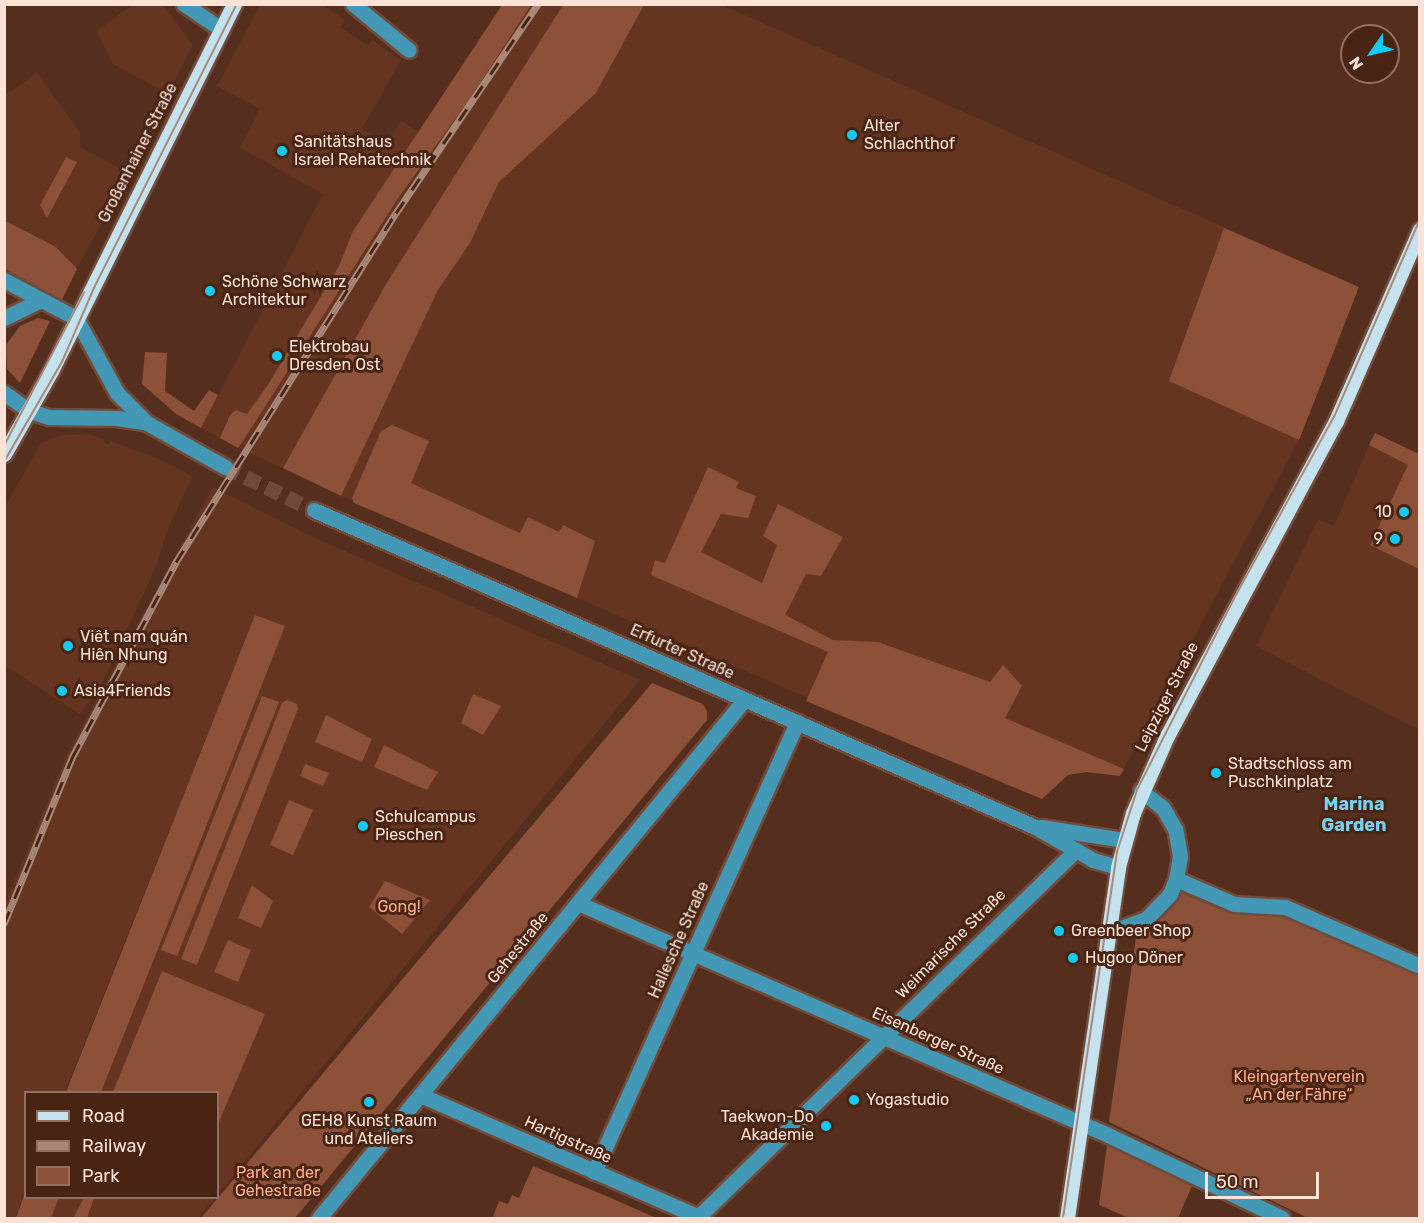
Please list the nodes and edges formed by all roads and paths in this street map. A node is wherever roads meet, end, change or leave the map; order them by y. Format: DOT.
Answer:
graph roads {
  1 [pos="184,4"];
  2 [pos="234,4"];
  3 [pos="353,4"];
  4 [pos="221,29"];
  5 [pos="409,50"];
  6 [pos="1419,230"];
  7 [pos="4,280"];
  8 [pos="41,300"];
  9 [pos="4,318"];
  10 [pos="76,318"];
  11 [pos="4,393"];
  12 [pos="30,411"];
  13 [pos="147,423"];
  14 [pos="4,454"];
  15 [pos="225,466"];
  16 [pos="314,510"];
  17 [pos="745,699"];
  18 [pos="797,722"];
  19 [pos="1141,791"];
  20 [pos="1035,827"];
  21 [pos="1124,840"];
  22 [pos="1076,850"];
  23 [pos="1118,867"];
  24 [pos="1176,879"];
  25 [pos="578,903"];
  26 [pos="1109,928"];
  27 [pos="693,954"];
  28 [pos="1419,966"];
  29 [pos="882,1036"];
  30 [pos="420,1095"];
  31 [pos="1080,1123"];
  32 [pos="594,1172"];
  33 [pos="319,1218"];
  34 [pos="700,1218"];
  35 [pos="1067,1218"];
  36 [pos="1282,1218"];
  1 -- 4 [label="street"];
  2 -- 4 [label="main road, Großenhainer Straße"];
  3 -- 5 [label="street"];
  4 -- 10 [label="main road, Großenhainer Straße"];
  6 -- 19 [label="main road, Leipziger Straße"];
  7 -- 8 [label="street"];
  8 -- 9 [label="street"];
  8 -- 10 [label="street"];
  10 -- 12 [label="main road, Großenhainer Straße"];
  10 -- 13 [label="street"];
  11 -- 12 [label="street"];
  12 -- 13 [label="street"];
  12 -- 14 [label="main road"];
  13 -- 15 [label="street"];
  16 -- 17 [label="street, Erfurter Straße"];
  17 -- 18 [label="street, Erfurter Straße"];
  17 -- 25 [label="street, Gehestraße"];
  18 -- 20 [label="street, Erfurter Straße"];
  18 -- 27 [label="street, Hallesche Straße"];
  19 -- 21 [label="main road, Leipziger Straße"];
  19 -- 24 [label="street"];
  20 -- 21 [label="street, Erfurter Straße"];
  20 -- 22 [label="street, Erfurter Straße"];
  21 -- 23 [label="main road, Leipziger Straße"];
  22 -- 23 [label="street, Erfurter Straße"];
  22 -- 29 [label="street, Weimarische Straße"];
  23 -- 26 [label="main road, Leipziger Straße"];
  24 -- 26 [label="street"];
  24 -- 28 [label="street"];
  25 -- 27 [label="street, Eisenberger Straße"];
  25 -- 30 [label="street, Gehestraße"];
  26 -- 31 [label="main road, Leipziger Straße"];
  27 -- 29 [label="street, Eisenberger Straße"];
  27 -- 32 [label="street, Hallesche Straße"];
  29 -- 31 [label="street, Eisenberger Straße"];
  29 -- 34 [label="street, Weimarische Straße"];
  30 -- 32 [label="street, Hartigstraße"];
  30 -- 33 [label="street, Gehestraße"];
  31 -- 35 [label="main road, Leipziger Straße"];
  31 -- 36 [label="street, Eisenberger Straße"];
  32 -- 34 [label="street, Hartigstraße"];
}
